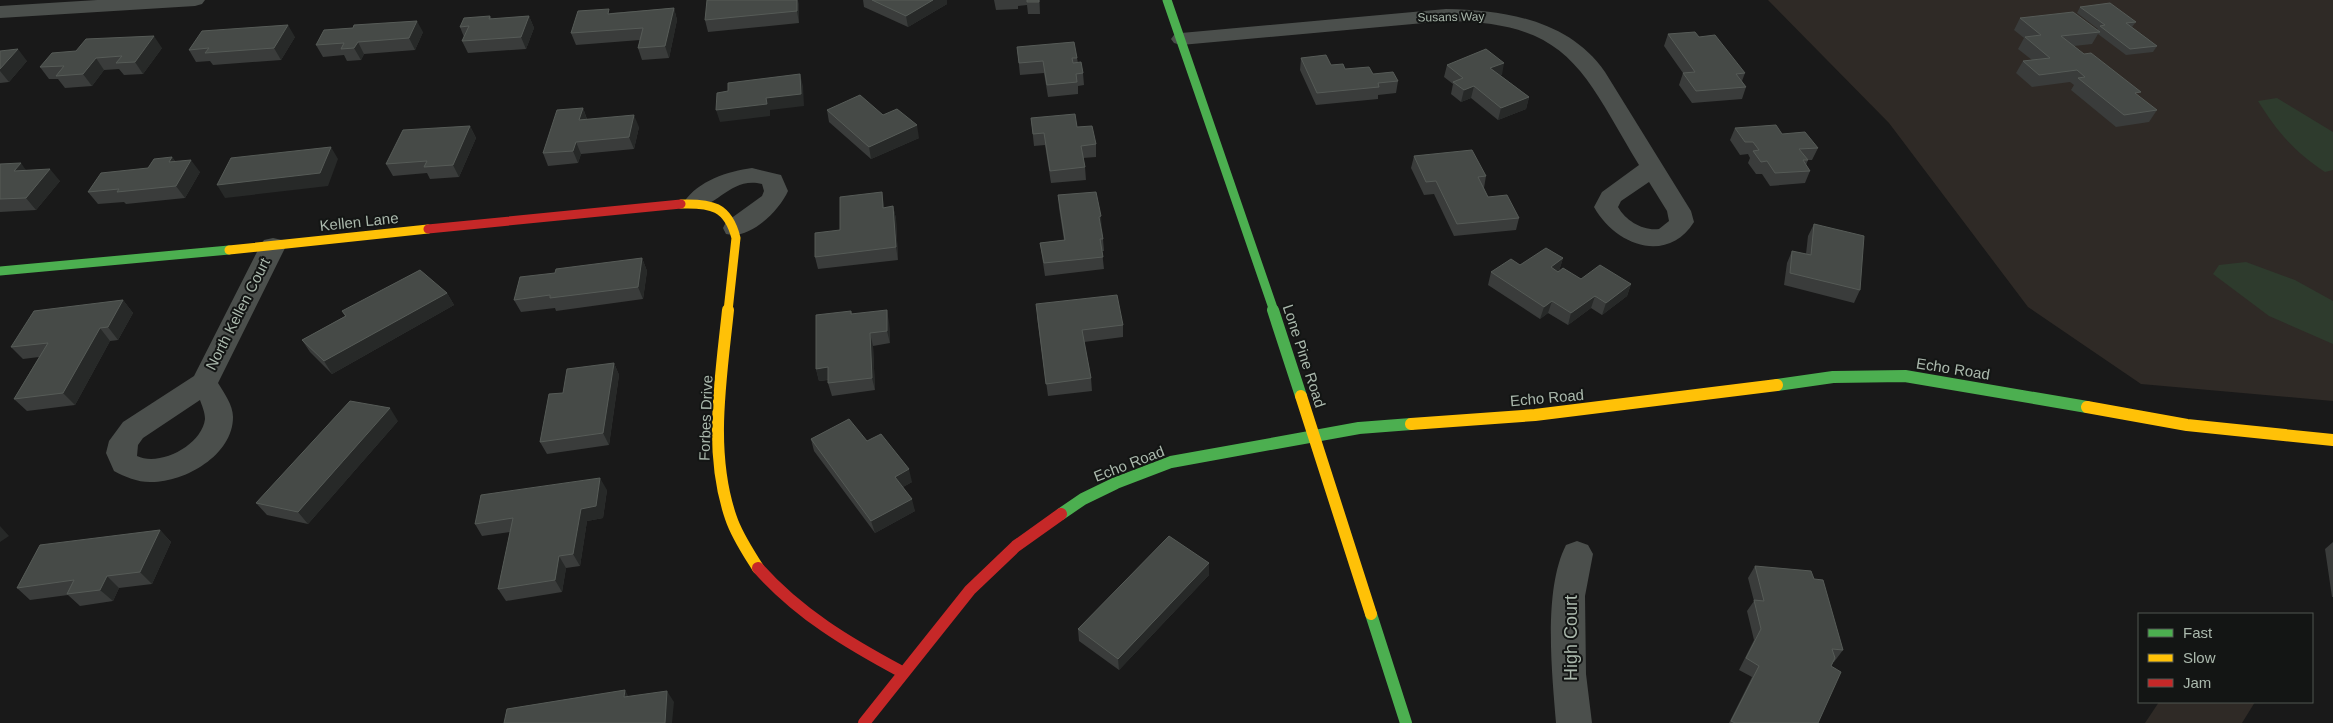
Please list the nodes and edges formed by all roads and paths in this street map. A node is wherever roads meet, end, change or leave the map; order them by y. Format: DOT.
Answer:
graph roads {
  1 [pos="195,0"];
  2 [pos="1167,0"];
  3 [pos="0,12"];
  4 [pos="1181,39"];
  5 [pos="1652,167"];
  6 [pos="696,202"];
  7 [pos="736,228"];
  8 [pos="273,246"];
  9 [pos="0,271"];
  10 [pos="204,383"];
  11 [pos="1314,436"];
  12 [pos="2333,440"];
  13 [pos="1578,554"];
  14 [pos="902,672"];
  15 [pos="864,723"];
  16 [pos="1406,723"];
  17 [pos="1574,723"];
  1 -- 3 [label="street"];
  2 -- 4 [label="street, Lone Pine Road"];
  4 -- 5 [label="street, Susans Way"];
  4 -- 11 [label="street, Lone Pine Road"];
  6 -- 7 [label="street, Kellen Lane"];
  6 -- 7 [label="street"];
  6 -- 8 [label="street, Kellen Lane"];
  7 -- 14 [label="street, Forbes Drive"];
  8 -- 9 [label="street, Kellen Lane"];
  8 -- 10 [label="street, North Kellen Court"];
  11 -- 12 [label="street, Echo Road"];
  11 -- 14 [label="street, Echo Road"];
  11 -- 16 [label="street, Lone Pine Road"];
  13 -- 17 [label="street, High Court"];
  14 -- 15 [label="street, Echo Road"];
}
